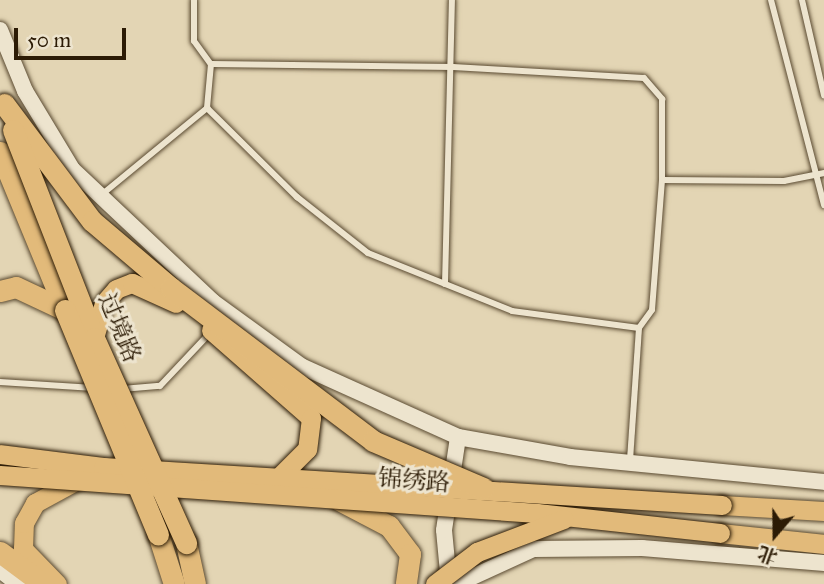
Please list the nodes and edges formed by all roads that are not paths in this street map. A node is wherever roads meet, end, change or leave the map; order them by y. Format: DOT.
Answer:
graph roads {
  1 [pos="194,0"];
  2 [pos="452,0"];
  3 [pos="771,0"];
  4 [pos="802,0"];
  5 [pos="0,30"];
  6 [pos="211,64"];
  7 [pos="453,66"];
  8 [pos="824,95"];
  9 [pos="2,98"];
  10 [pos="207,108"];
  11 [pos="0,152"];
  12 [pos="821,173"];
  13 [pos="662,180"];
  14 [pos="100,196"];
  15 [pos="824,205"];
  16 [pos="445,284"];
  17 [pos="0,291"];
  18 [pos="65,310"];
  19 [pos="226,311"];
  20 [pos="639,328"];
  21 [pos="94,338"];
  22 [pos="0,382"];
  23 [pos="458,436"];
  24 [pos="0,454"];
  25 [pos="630,463"];
  26 [pos="0,475"];
  27 [pos="278,478"];
  28 [pos="75,481"];
  29 [pos="824,482"];
  30 [pos="484,488"];
  31 [pos="340,500"];
  32 [pos="824,511"];
  33 [pos="569,517"];
  34 [pos="824,544"];
  35 [pos="0,552"];
  36 [pos="824,563"];
  37 [pos="0,570"];
  38 [pos="18,584"];
  39 [pos="43,584"];
  40 [pos="57,584"];
  41 [pos="174,584"];
  42 [pos="195,584"];
  43 [pos="406,584"];
  44 [pos="435,584"];
  45 [pos="449,584"];
  46 [pos="457,584"];
  1 -- 6 [label="lane"];
  2 -- 7 [label="lane"];
  3 -- 12 [label="lane"];
  4 -- 8 [label="lane"];
  5 -- 14 [label="street"];
  6 -- 7 [label="lane"];
  6 -- 10 [label="lane"];
  7 -- 13 [label="lane"];
  7 -- 16 [label="lane"];
  9 -- 21 [label="highway, 过境路, bridge"];
  9 -- 30 [label="highway, bridge"];
  10 -- 14 [label="lane"];
  10 -- 16 [label="lane"];
  11 -- 18 [label="highway, 过境路"];
  12 -- 13 [label="lane"];
  12 -- 15 [label="lane"];
  13 -- 20 [label="lane"];
  14 -- 19 [label="street"];
  16 -- 20 [label="lane"];
  17 -- 18 [label="highway"];
  18 -- 41 [label="highway, 过境路, bridge"];
  19 -- 22 [label="lane"];
  19 -- 23 [label="street"];
  20 -- 25 [label="lane"];
  21 -- 27 [label="main road, bridge"];
  21 -- 42 [label="highway, 过境路, bridge"];
  23 -- 25 [label="street"];
  23 -- 45 [label="street"];
  24 -- 27 [label="main road, 锦绣路, bridge"];
  25 -- 29 [label="street"];
  26 -- 28 [label="main road, 锦绣路, bridge"];
  27 -- 30 [label="main road, 锦绣路, bridge"];
  28 -- 31 [label="main road, 锦绣路, bridge"];
  28 -- 40 [label="main road"];
  30 -- 32 [label="main road, 锦绣路, bridge"];
  31 -- 33 [label="main road, 锦绣路, bridge"];
  31 -- 43 [label="highway"];
  33 -- 34 [label="main road, 锦绣路, bridge"];
  33 -- 44 [label="main road, bridge"];
  35 -- 39 [label="highway"];
  36 -- 46 [label="street"];
  37 -- 38 [label="street"];
}
